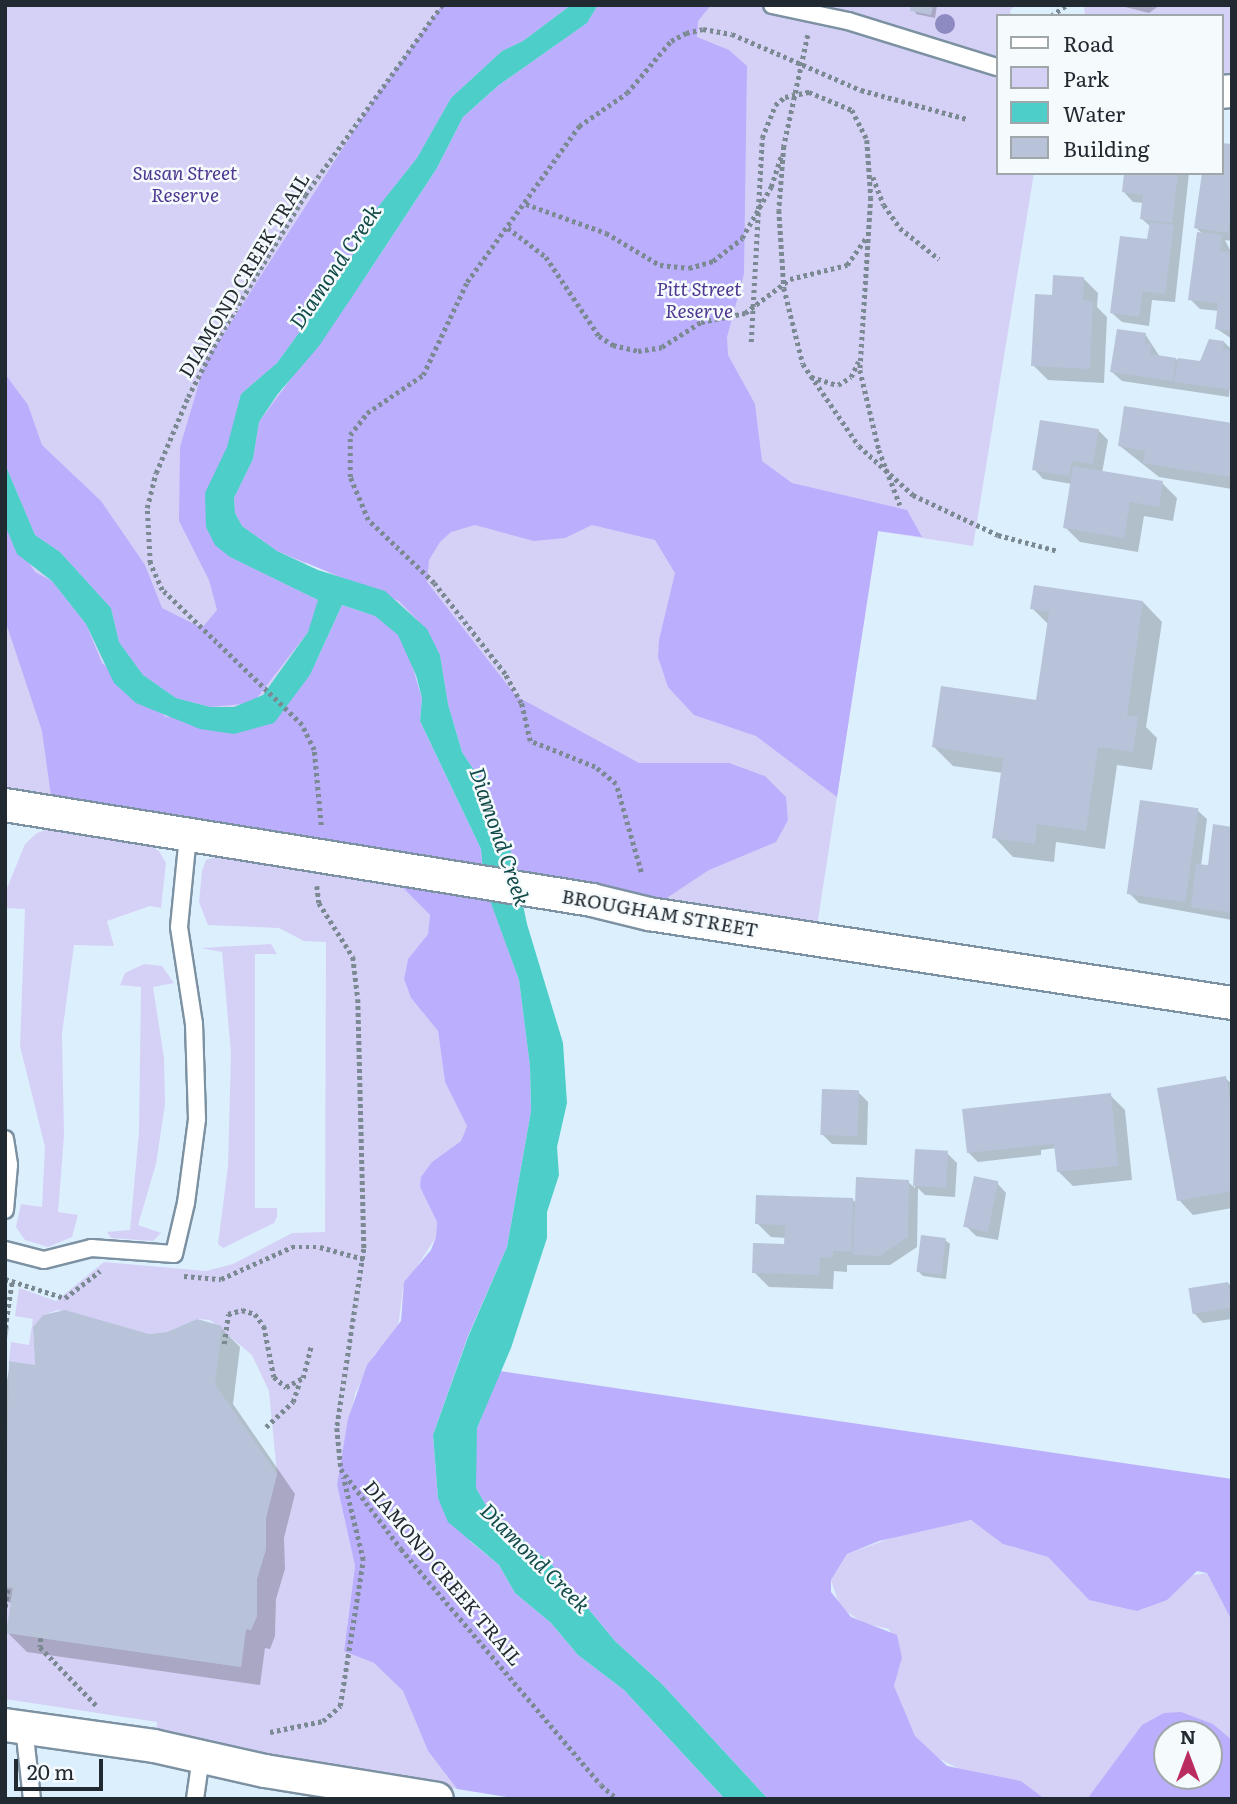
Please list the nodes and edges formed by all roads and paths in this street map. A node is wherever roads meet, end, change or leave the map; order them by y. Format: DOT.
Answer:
graph roads {
  1 [pos="442,5"];
  2 [pos="772,5"];
  3 [pos="807,10"];
  4 [pos="801,66"];
  5 [pos="996,67"];
  6 [pos="794,93"];
  7 [pos="967,119"];
  8 [pos="784,146"];
  9 [pos="871,166"];
  10 [pos="526,204"];
  11 [pos="758,211"];
  12 [pos="869,224"];
  13 [pos="508,228"];
  14 [pos="939,259"];
  15 [pos="784,282"];
  16 [pos="755,306"];
  17 [pos="751,342"];
  18 [pos="859,348"];
  19 [pos="803,364"];
  20 [pos="888,475"];
  21 [pos="900,505"];
  22 [pos="1058,551"];
  23 [pos="319,777"];
  24 [pos="5,805"];
  25 [pos="188,835"];
  26 [pos="641,872"];
  27 [pos="318,881"];
  28 [pos="1232,1003"];
  29 [pos="5,1139"];
  30 [pos="5,1210"];
  31 [pos="11,1252"];
  32 [pos="5,1328"];
  33 [pos="224,1345"];
  34 [pos="311,1347"];
  35 [pos="299,1384"];
  36 [pos="267,1427"];
  37 [pos="341,1469"];
  38 [pos="8,1587"];
  39 [pos="5,1607"];
  40 [pos="41,1638"];
  41 [pos="96,1705"];
  42 [pos="15,1726"];
  43 [pos="270,1732"];
  44 [pos="201,1757"];
  45 [pos="32,1799"];
  46 [pos="195,1799"];
  47 [pos="437,1799"];
  48 [pos="617,1799"];
  1 -- 23 [label="path, DIAMOND CREEK TRAIL"];
  2 -- 3 [label="lane"];
  3 -- 4 [label="path"];
  3 -- 5 [label="lane"];
  4 -- 6 [label="path"];
  4 -- 7 [label="path"];
  4 -- 10 [label="path"];
  6 -- 8 [label="path"];
  6 -- 9 [label="path"];
  6 -- 11 [label="path"];
  8 -- 11 [label="path"];
  8 -- 15 [label="path"];
  9 -- 12 [label="path"];
  9 -- 14 [label="path"];
  10 -- 11 [label="path"];
  10 -- 13 [label="path"];
  11 -- 16 [label="path"];
  12 -- 15 [label="path"];
  12 -- 18 [label="path"];
  13 -- 16 [label="path"];
  13 -- 26 [label="path"];
  15 -- 16 [label="path"];
  15 -- 19 [label="path"];
  16 -- 17 [label="path"];
  18 -- 19 [label="path"];
  18 -- 20 [label="path"];
  19 -- 20 [label="path"];
  20 -- 21 [label="path"];
  20 -- 22 [label="path"];
  24 -- 25 [label="street, BROUGHAM STREET"];
  25 -- 28 [label="street, BROUGHAM STREET"];
  25 -- 31 [label="lane"];
  27 -- 37 [label="path, DIAMOND CREEK TRAIL"];
  29 -- 30 [label="lane"];
  31 -- 32 [label="path"];
  33 -- 35 [label="path"];
  34 -- 35 [label="path"];
  35 -- 36 [label="path"];
  37 -- 43 [label="path"];
  37 -- 48 [label="path, DIAMOND CREEK TRAIL"];
  38 -- 39 [label="path"];
  40 -- 41 [label="path"];
  42 -- 44 [label="street"];
  42 -- 45 [label="lane"];
  44 -- 46 [label="lane"];
  44 -- 47 [label="street"];
}
